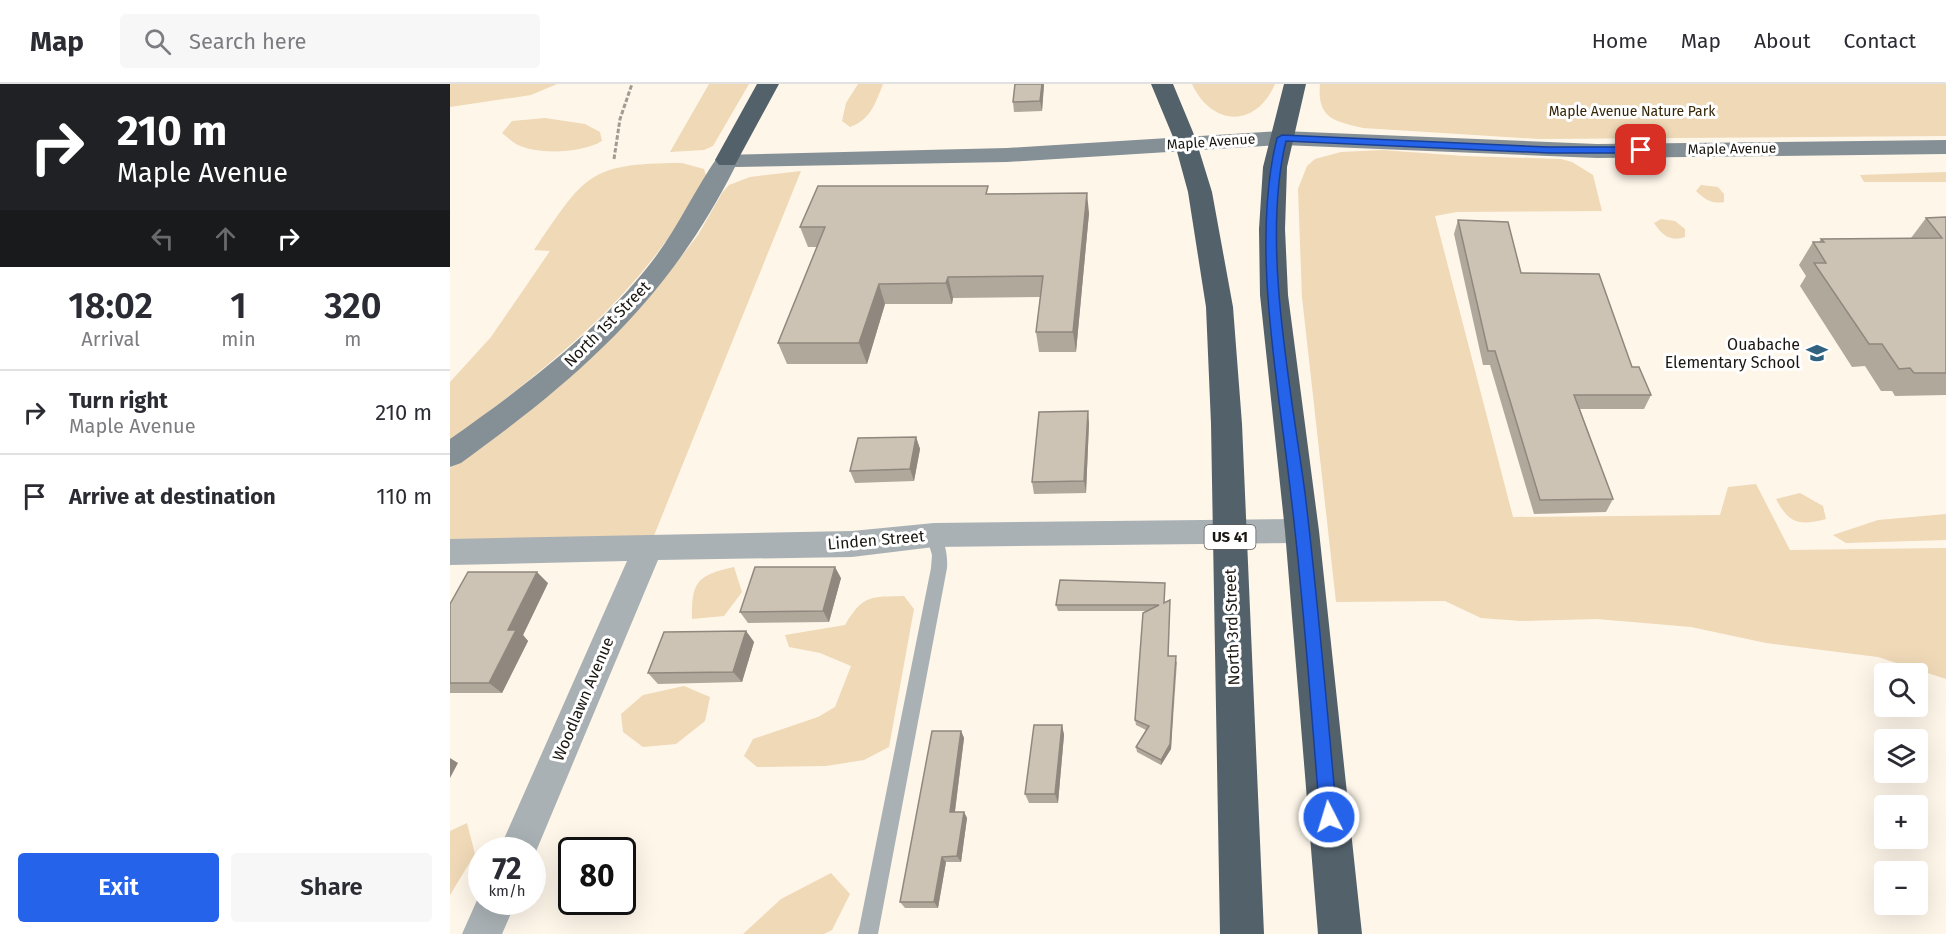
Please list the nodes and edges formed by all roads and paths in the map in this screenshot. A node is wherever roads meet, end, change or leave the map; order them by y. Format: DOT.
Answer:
graph roads {
  1 [pos="632,84"];
  2 [pos="768,84"];
  3 [pos="1162,84"];
  4 [pos="1295,84"];
  5 [pos="1282,138"];
  6 [pos="1185,144"];
  7 [pos="1946,147"];
  8 [pos="614,159"];
  9 [pos="727,160"];
  10 [pos="450,455"];
  11 [pos="1229,531"];
  12 [pos="1302,531"];
  13 [pos="934,535"];
  14 [pos="648,548"];
  15 [pos="450,552"];
  16 [pos="524,837"];
  17 [pos="490,915"];
  18 [pos="482,934"];
  19 [pos="868,934"];
  20 [pos="1242,934"];
  21 [pos="1340,934"];
  1 -- 8 [label="path"];
  2 -- 9 [label="highway"];
  3 -- 6 [label="highway, US 41"];
  4 -- 5 [label="highway"];
  5 -- 6 [label="main road, Maple Avenue"];
  5 -- 7 [label="main road, Maple Avenue"];
  5 -- 12 [label="highway"];
  6 -- 9 [label="main road, Maple Avenue"];
  6 -- 11 [label="highway, North 3rd Street / US 41"];
  9 -- 10 [label="main road, North 1st Street"];
  11 -- 12 [label="street, Linden Street"];
  11 -- 13 [label="street, Linden Street"];
  11 -- 20 [label="highway, North 3rd Street / US 41"];
  12 -- 21 [label="highway"];
  13 -- 14 [label="street, Linden Street"];
  13 -- 19 [label="lane"];
  14 -- 15 [label="street, Linden Street"];
  14 -- 16 [label="street, Woodlawn Avenue"];
  17 -- 18 [label="street"];
}
